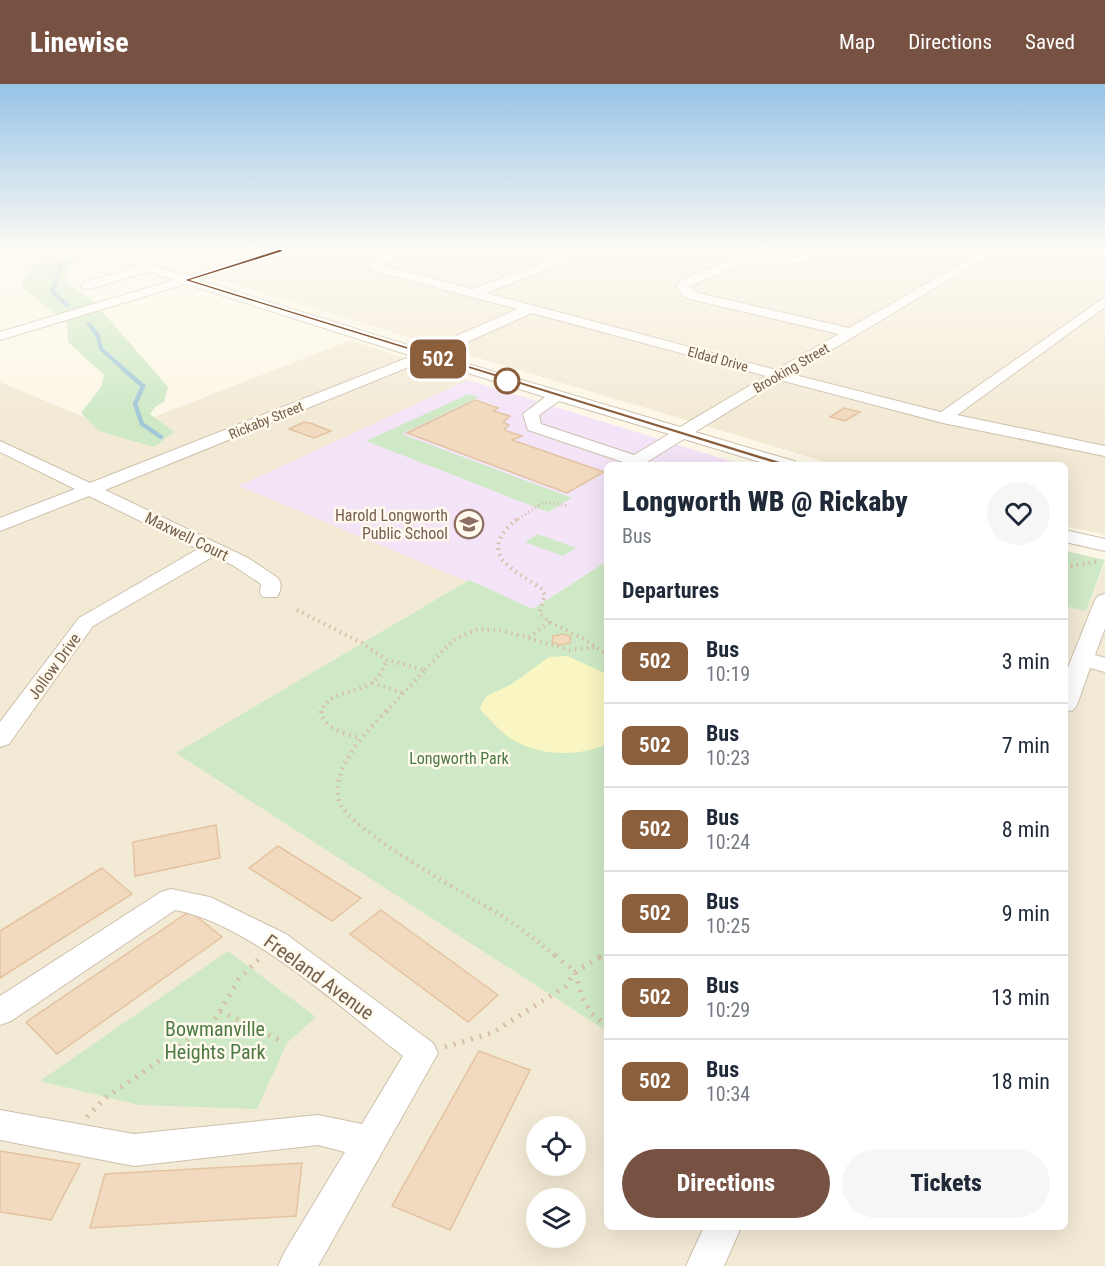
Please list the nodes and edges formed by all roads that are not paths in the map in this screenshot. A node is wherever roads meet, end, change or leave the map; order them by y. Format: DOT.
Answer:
graph roads {
  1 [pos="99,306"];
  2 [pos="269,306"];
  3 [pos="519,306"];
  4 [pos="737,306"];
  5 [pos="898,306"];
  6 [pos="1098,306"];
  7 [pos="530,309"];
  8 [pos="852,333"];
  9 [pos="0,336"];
  10 [pos="425,355"];
  11 [pos="778,375"];
  12 [pos="556,396"];
  13 [pos="943,418"];
  14 [pos="683,432"];
  15 [pos="0,446"];
  16 [pos="1105,451"];
  17 [pos="778,462"];
  18 [pos="91,488"];
  19 [pos="0,525"];
  20 [pos="1068,537"];
  21 [pos="1105,545"];
  22 [pos="212,549"];
  23 [pos="270,593"];
  24 [pos="1105,600"];
  25 [pos="1083,659"];
  26 [pos="1105,664"];
  27 [pos="1068,697"];
  28 [pos="0,739"];
  29 [pos="0,1012"];
  30 [pos="0,1125"];
  31 [pos="370,1142"];
  32 [pos="722,1230"];
  33 [pos="297,1266"];
  34 [pos="705,1266"];
  1 -- 9 [label="street"];
  2 -- 10 [label="street"];
  3 -- 7 [label="street, Eldad Drive"];
  4 -- 8 [label="street"];
  5 -- 8 [label="street, Brooking Street"];
  6 -- 13 [label="street"];
  7 -- 10 [label="street, Rickaby Street"];
  7 -- 11 [label="street, Eldad Drive"];
  8 -- 11 [label="street, Brooking Street"];
  10 -- 12 [label="street"];
  10 -- 18 [label="street, Rickaby Street"];
  11 -- 13 [label="street, Eldad Drive"];
  11 -- 14 [label="street, Brooking Street"];
  12 -- 14 [label="street"];
  12 -- 14 [label="street, Brooking Street"];
  13 -- 16 [label="street, Eldad Drive"];
  14 -- 17 [label="street"];
  15 -- 18 [label="street, Maxwell Court"];
  18 -- 19 [label="street, Rickaby Street"];
  18 -- 22 [label="street, Maxwell Court"];
  20 -- 21 [label="street"];
  22 -- 23 [label="street, Maxwell Court"];
  22 -- 28 [label="street, Jollow Drive"];
  24 -- 25 [label="street"];
  25 -- 26 [label="street"];
  25 -- 27 [label="street"];
  29 -- 31 [label="street, Freeland Avenue"];
  30 -- 31 [label="street"];
  31 -- 33 [label="street"];
  32 -- 34 [label="street"];
}
